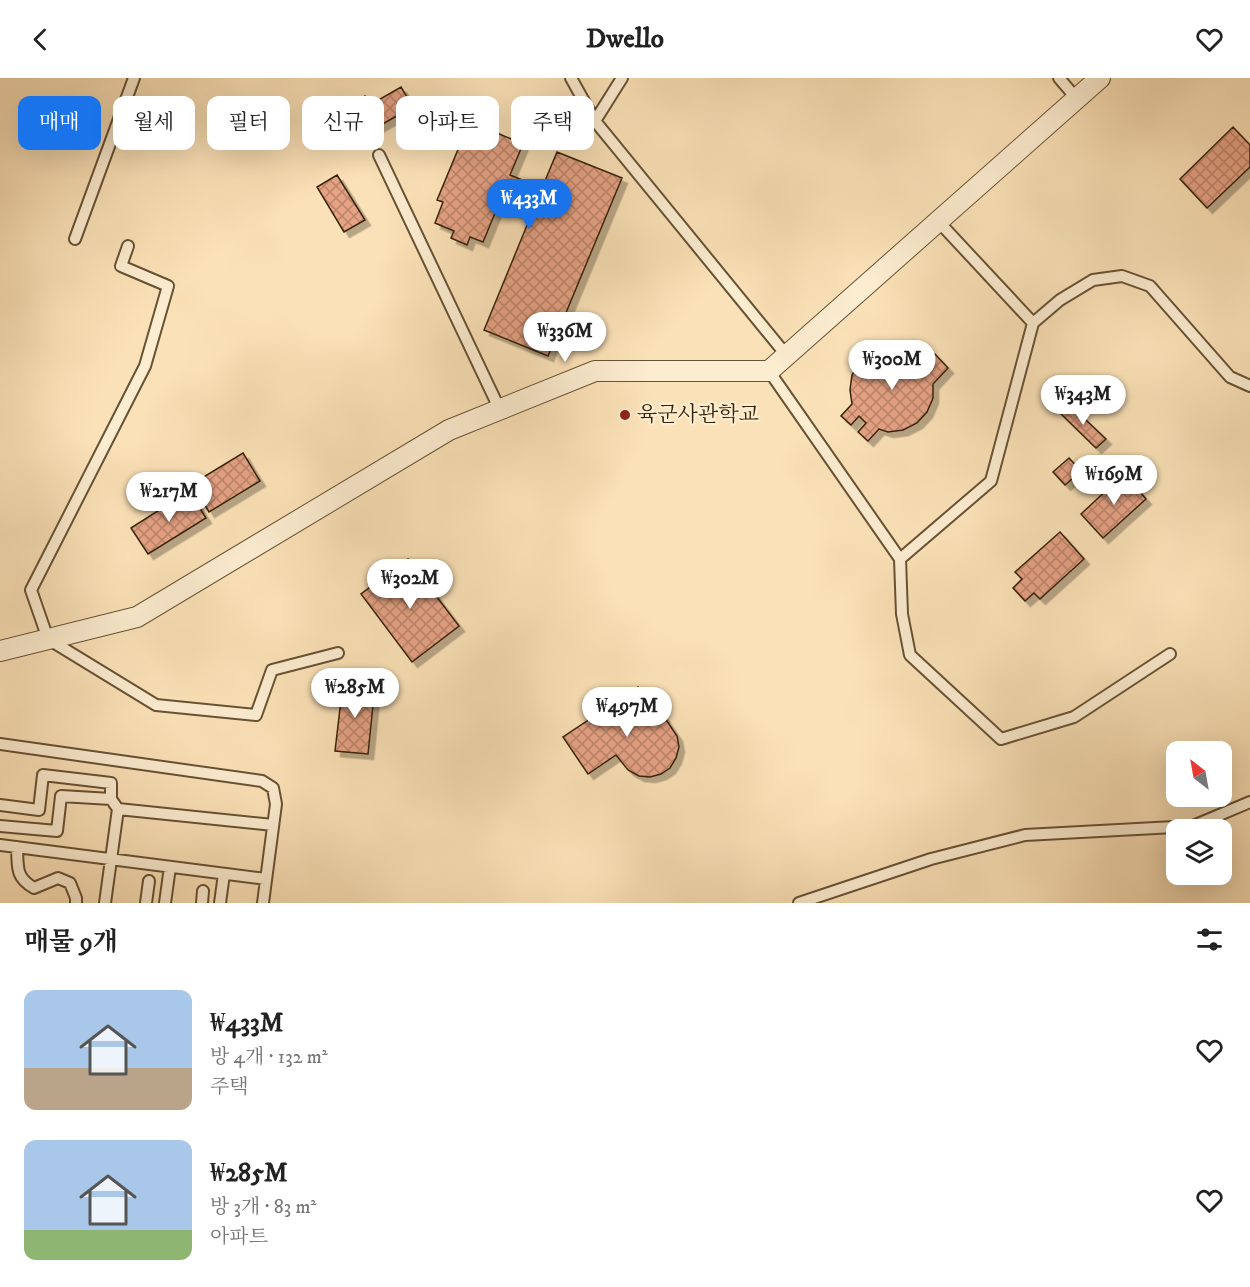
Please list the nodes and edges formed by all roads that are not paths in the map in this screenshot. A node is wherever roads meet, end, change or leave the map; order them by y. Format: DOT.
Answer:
graph roads {
  1 [pos="134,78"];
  2 [pos="571,78"];
  3 [pos="622,78"];
  4 [pos="1059,78"];
  5 [pos="1100,78"];
  6 [pos="1077,99"];
  7 [pos="595,122"];
  8 [pos="379,155"];
  9 [pos="938,221"];
  10 [pos="75,239"];
  11 [pos="128,246"];
  12 [pos="1033,323"];
  13 [pos="787,356"];
  14 [pos="769,371"];
  15 [pos="1250,386"];
  16 [pos="500,410"];
  17 [pos="900,559"];
  18 [pos="48,639"];
  19 [pos="0,651"];
  20 [pos="338,653"];
  21 [pos="1170,654"];
  22 [pos="0,744"];
  23 [pos="111,799"];
  24 [pos="1250,802"];
  25 [pos="0,805"];
  26 [pos="118,809"];
  27 [pos="273,825"];
  28 [pos="0,826"];
  29 [pos="17,847"];
  30 [pos="2,848"];
  31 [pos="110,859"];
  32 [pos="170,867"];
  33 [pos="224,874"];
  34 [pos="266,879"];
  35 [pos="149,882"];
  36 [pos="203,891"];
  37 [pos="76,903"];
  38 [pos="105,903"];
  39 [pos="146,903"];
  40 [pos="165,903"];
  41 [pos="202,903"];
  42 [pos="220,903"];
  43 [pos="263,903"];
  44 [pos="799,903"];
  1 -- 10 [label="lane"];
  2 -- 7 [label="lane"];
  3 -- 7 [label="lane"];
  4 -- 6 [label="lane"];
  5 -- 6 [label="street"];
  6 -- 9 [label="street"];
  7 -- 13 [label="lane"];
  8 -- 16 [label="lane"];
  9 -- 12 [label="lane"];
  9 -- 13 [label="street"];
  11 -- 18 [label="lane"];
  12 -- 15 [label="lane"];
  12 -- 17 [label="lane"];
  13 -- 14 [label="street"];
  14 -- 16 [label="street"];
  14 -- 17 [label="lane"];
  16 -- 18 [label="street"];
  17 -- 21 [label="lane"];
  18 -- 19 [label="street"];
  18 -- 20 [label="lane"];
  22 -- 27 [label="lane"];
  23 -- 25 [label="lane"];
  23 -- 26 [label="lane"];
  23 -- 28 [label="lane"];
  24 -- 44 [label="lane"];
  26 -- 27 [label="lane"];
  26 -- 31 [label="lane"];
  27 -- 34 [label="lane"];
  29 -- 30 [label="lane"];
  29 -- 31 [label="lane"];
  29 -- 37 [label="lane"];
  31 -- 32 [label="lane"];
  31 -- 38 [label="lane"];
  32 -- 33 [label="lane"];
  32 -- 40 [label="lane"];
  33 -- 34 [label="lane"];
  33 -- 42 [label="lane"];
  34 -- 43 [label="lane"];
  35 -- 39 [label="lane"];
  36 -- 41 [label="lane"];
}
